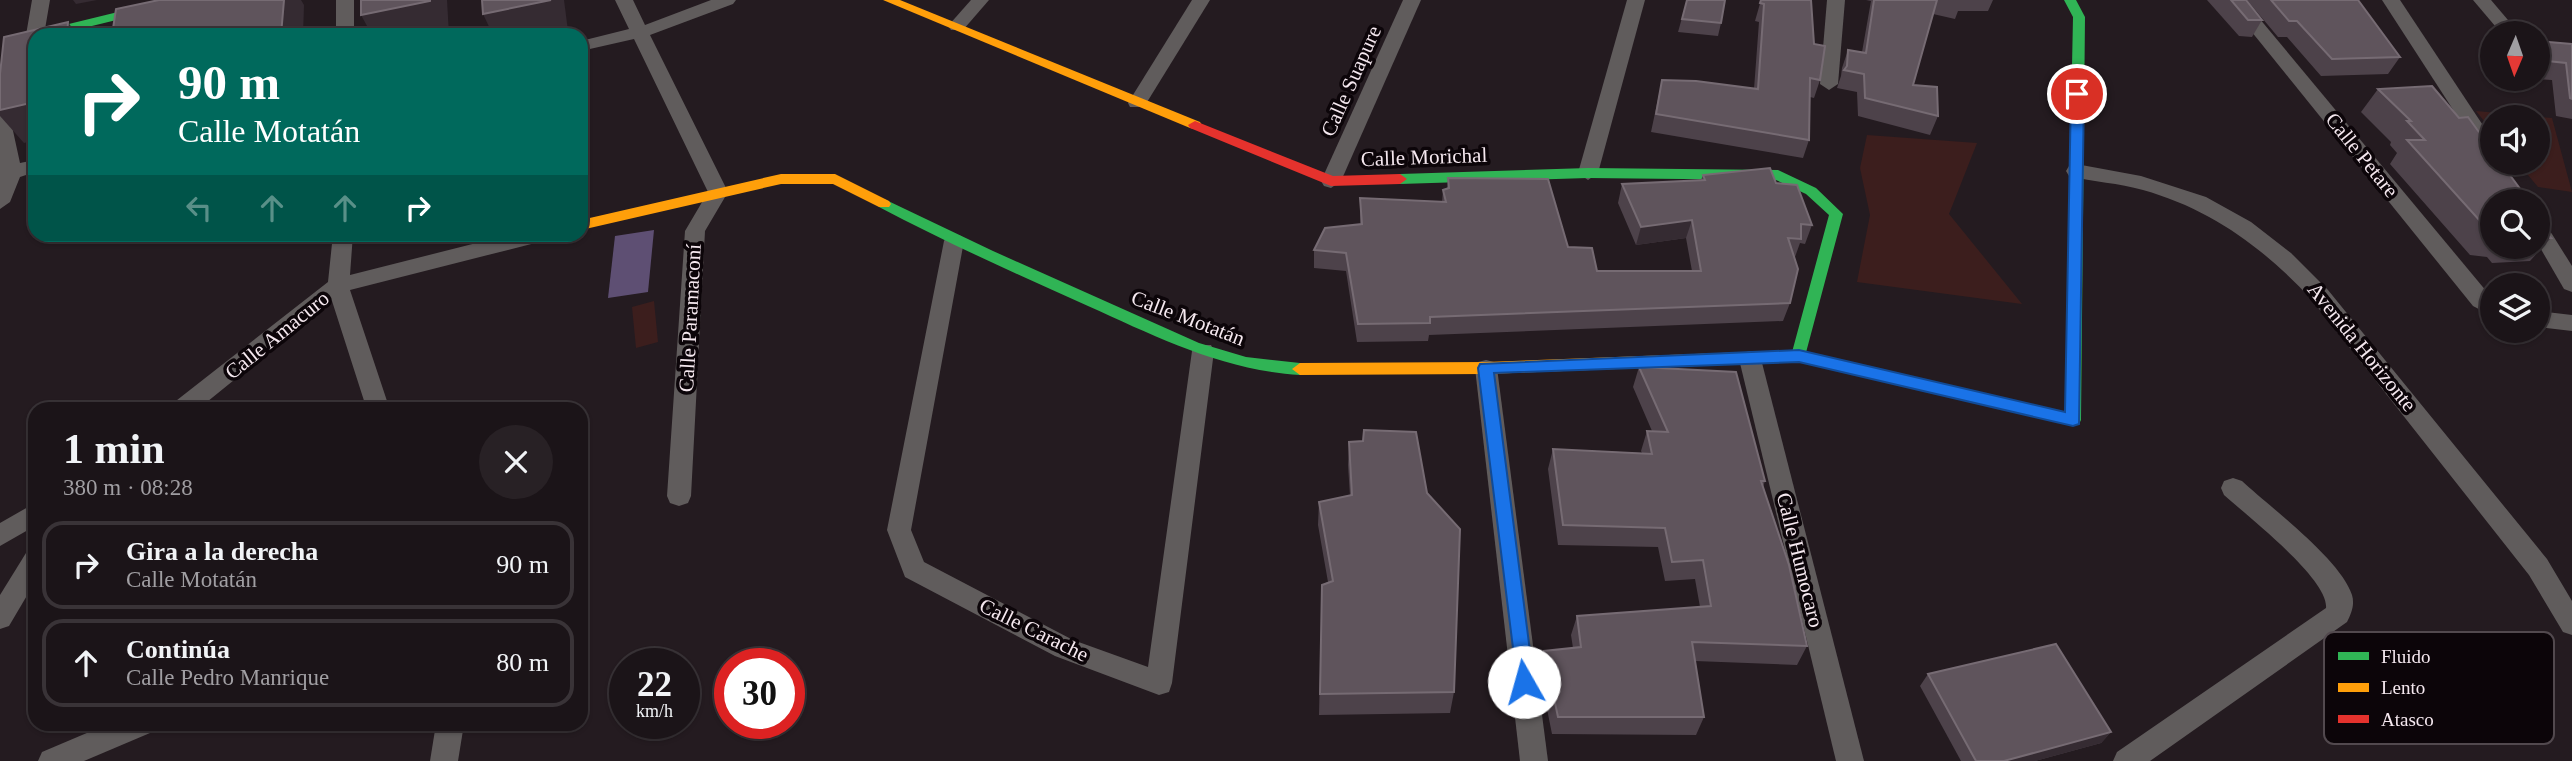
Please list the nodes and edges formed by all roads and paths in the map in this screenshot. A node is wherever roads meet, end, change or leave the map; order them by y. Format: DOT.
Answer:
graph roads {
  1 [pos="41,0"];
  2 [pos="182,0"];
  3 [pos="345,0"];
  4 [pos="625,0"];
  5 [pos="727,0"];
  6 [pos="889,0"];
  7 [pos="980,0"];
  8 [pos="1201,0"];
  9 [pos="1412,0"];
  10 [pos="1636,0"];
  11 [pos="1836,0"];
  12 [pos="2070,0"];
  13 [pos="2235,0"];
  14 [pos="2391,0"];
  15 [pos="2483,0"];
  16 [pos="196,13"];
  17 [pos="2500,21"];
  18 [pos="957,26"];
  19 [pos="36,28"];
  20 [pos="70,28"];
  21 [pos="135,28"];
  22 [pos="345,28"];
  23 [pos="642,32"];
  24 [pos="588,44"];
  25 [pos="1829,84"];
  26 [pos="1137,103"];
  27 [pos="0,117"];
  28 [pos="2480,136"];
  29 [pos="28,168"];
  30 [pos="2076,171"];
  31 [pos="6,173"];
  32 [pos="1588,173"];
  33 [pos="1331,181"];
  34 [pos="718,192"];
  35 [pos="0,202"];
  36 [pos="588,223"];
  37 [pos="954,241"];
  38 [pos="342,242"];
  39 [pos="511,242"];
  40 [pos="2550,248"];
  41 [pos="2572,284"];
  42 [pos="338,285"];
  43 [pos="2480,299"];
  44 [pos="2550,320"];
  45 [pos="2572,323"];
  46 [pos="1203,352"];
  47 [pos="1799,356"];
  48 [pos="1750,359"];
  49 [pos="1486,368"];
  50 [pos="190,402"];
  51 [pos="376,402"];
  52 [pos="2233,488"];
  53 [pos="679,496"];
  54 [pos="28,518"];
  55 [pos="0,536"];
  56 [pos="28,566"];
  57 [pos="10,582"];
  58 [pos="0,618"];
  59 [pos="2572,624"];
  60 [pos="123,731"];
  61 [pos="449,731"];
  62 [pos="52,761"];
  63 [pos="444,761"];
  64 [pos="1534,761"];
  65 [pos="1850,761"];
  66 [pos="2127,761"];
  1 -- 19 [label="street"];
  2 -- 20 [label="street"];
  3 -- 22 [label="street"];
  4 -- 23 [label="street"];
  5 -- 23 [label="street"];
  6 -- 18 [label="street, Calle Morichal"];
  7 -- 18 [label="street"];
  8 -- 26 [label="street"];
  9 -- 33 [label="street, Calle Suapure"];
  10 -- 32 [label="street"];
  11 -- 25 [label="street"];
  12 -- 30 [label="street"];
  13 -- 43 [label="street, Calle Petare"];
  14 -- 28 [label="street"];
  15 -- 17 [label="street"];
  16 -- 21 [label="street"];
  18 -- 26 [label="street, Calle Morichal"];
  23 -- 24 [label="street"];
  23 -- 34 [label="street"];
  26 -- 33 [label="street, Calle Morichal"];
  27 -- 31 [label="street"];
  29 -- 31 [label="street"];
  30 -- 47 [label="street, Calle Motatán"];
  30 -- 59 [label="street, Avenida Horizonte"];
  31 -- 35 [label="street"];
  32 -- 33 [label="street, Calle Morichal"];
  32 -- 47 [label="street, Calle Morichal"];
  34 -- 36 [label="street"];
  34 -- 37 [label="street, Calle Motatán"];
  34 -- 53 [label="street, Calle Paramaconí"];
  37 -- 46 [label="street, Calle Motatán"];
  37 -- 46 [label="street, Calle Carache"];
  38 -- 42 [label="street"];
  39 -- 42 [label="street, Calle Amacuro"];
  40 -- 41 [label="street"];
  42 -- 50 [label="street, Calle Amacuro"];
  42 -- 51 [label="street"];
  44 -- 45 [label="street"];
  46 -- 49 [label="street, Calle Motatán"];
  47 -- 48 [label="street, Calle Motatán"];
  48 -- 49 [label="street, Calle Motatán"];
  48 -- 65 [label="street, Calle Humocaro"];
  49 -- 64 [label="street"];
  52 -- 66 [label="street"];
  54 -- 55 [label="street"];
  56 -- 57 [label="street"];
  57 -- 58 [label="street"];
  60 -- 62 [label="street"];
  61 -- 63 [label="street"];
}
